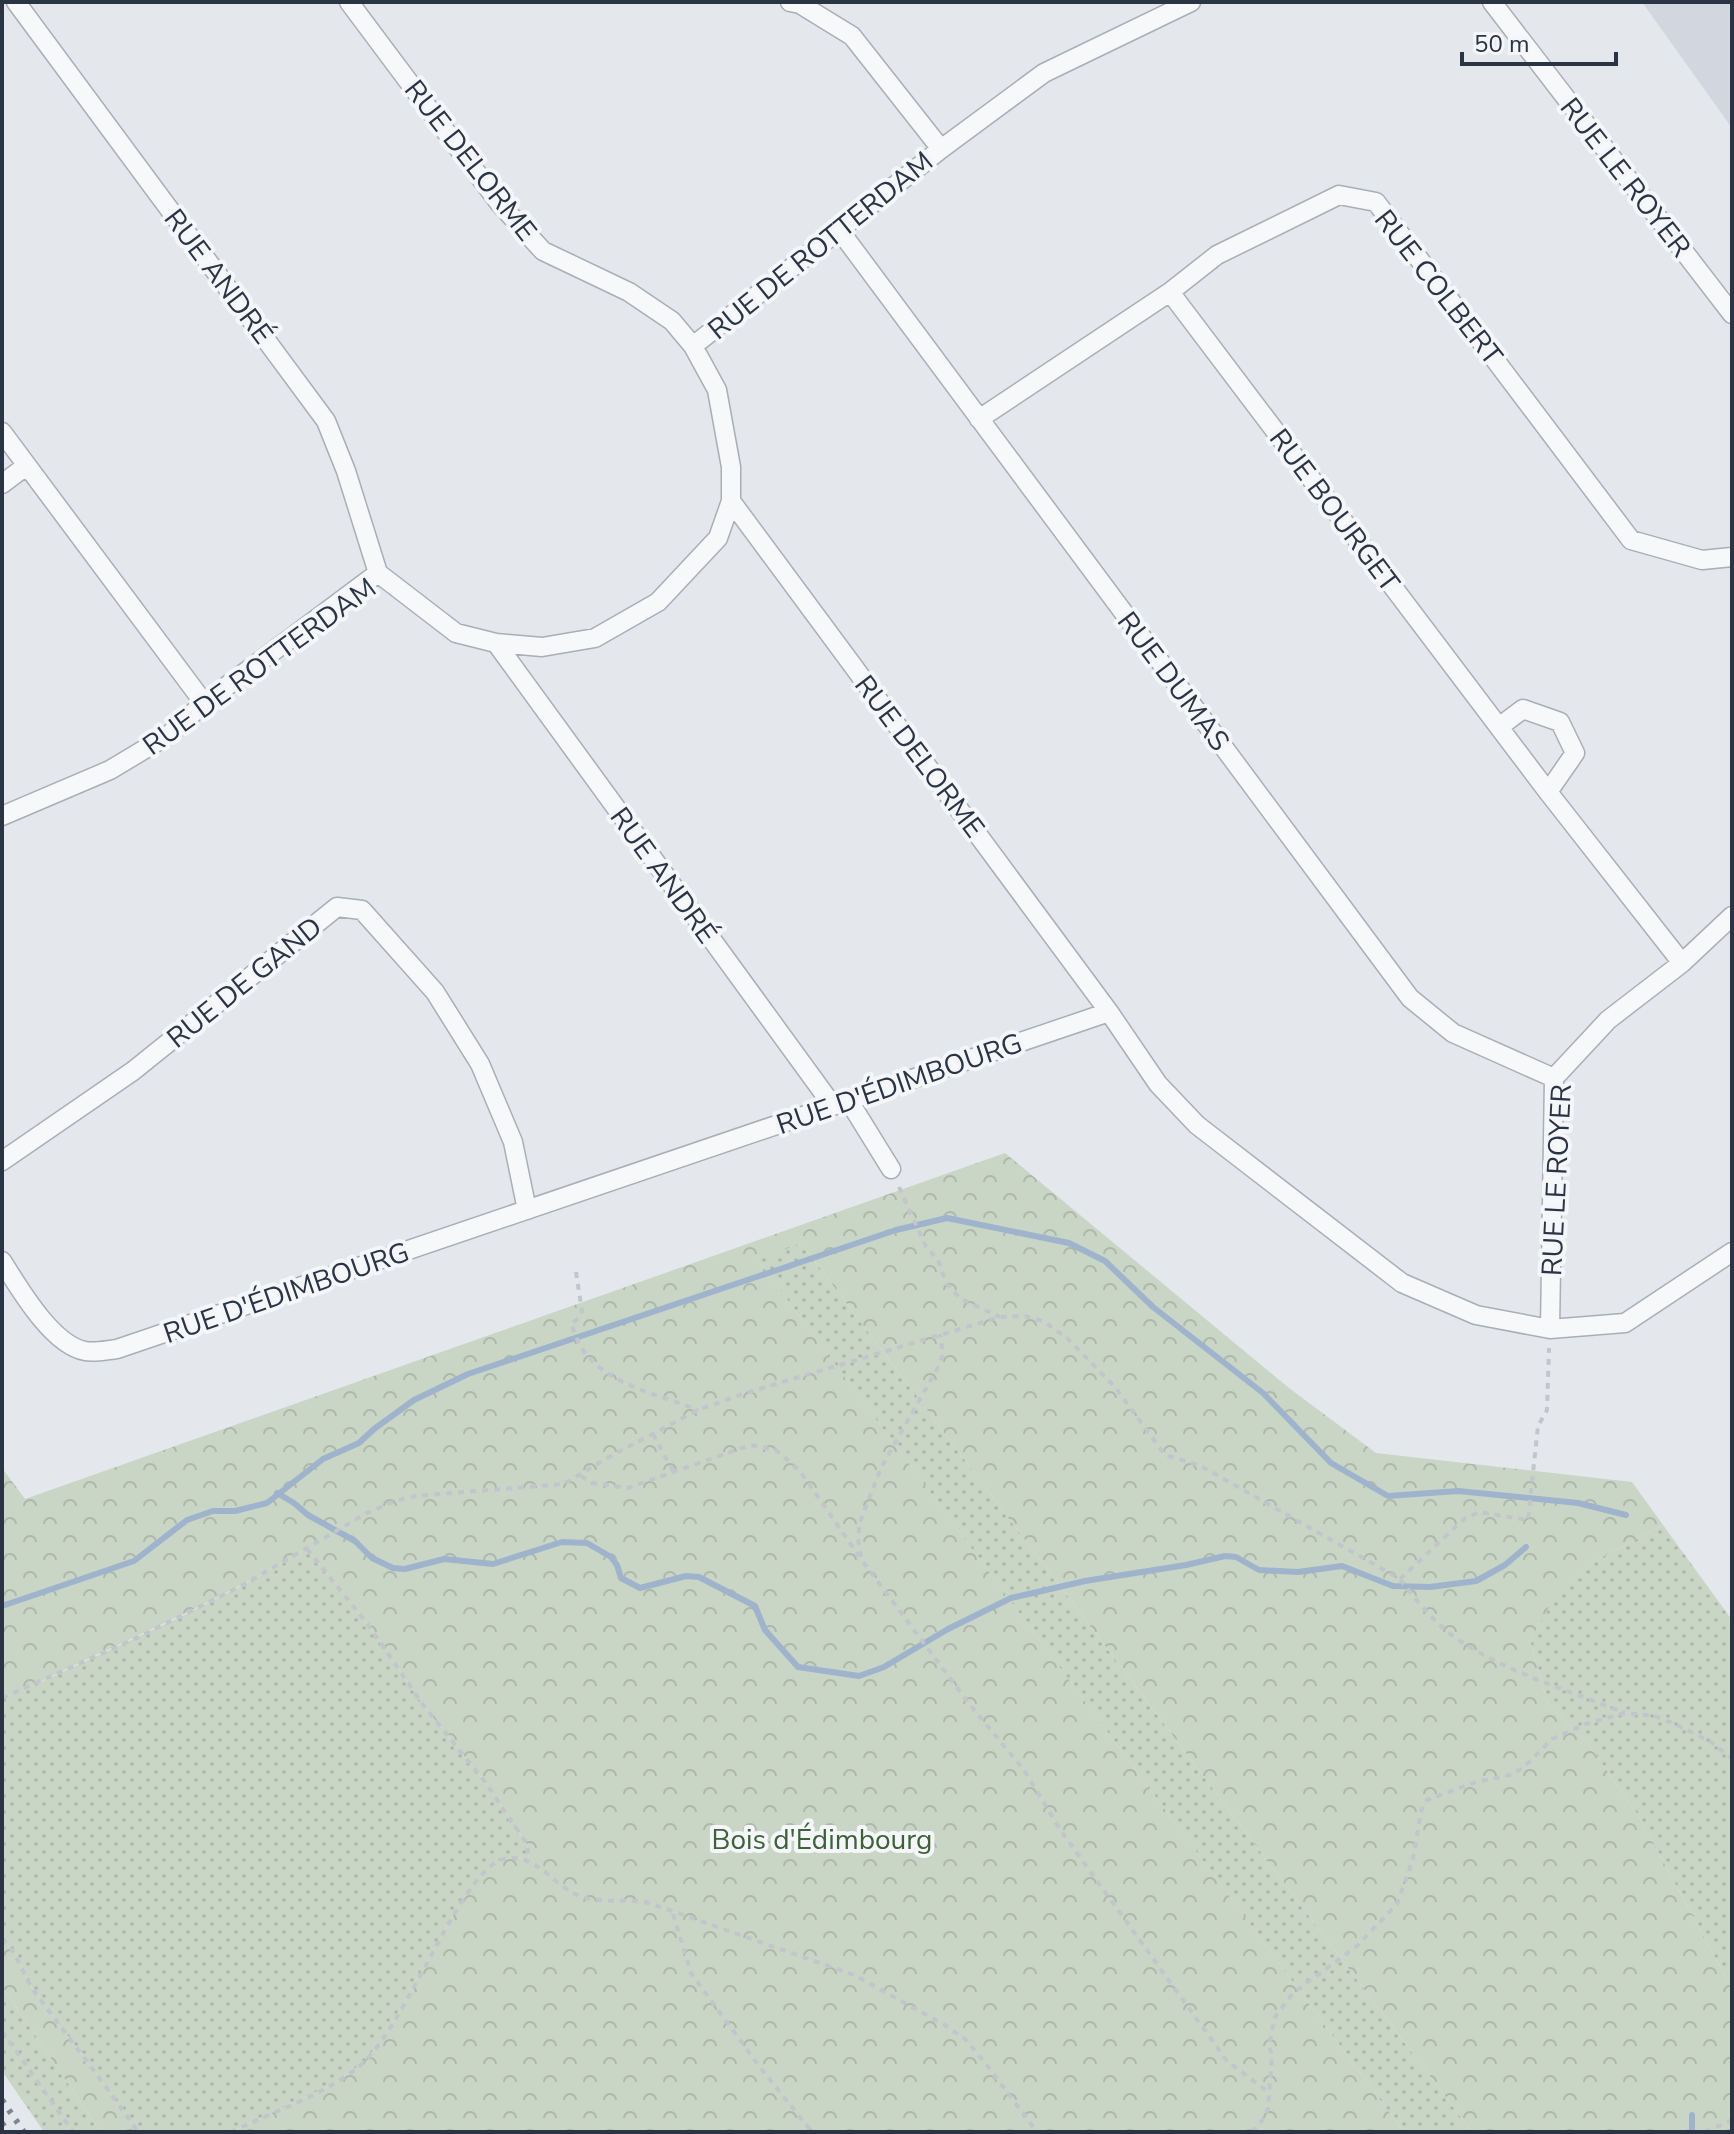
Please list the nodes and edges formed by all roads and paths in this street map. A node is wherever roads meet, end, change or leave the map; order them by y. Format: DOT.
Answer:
graph roads {
  1 [pos="16,2"];
  2 [pos="349,2"];
  3 [pos="790,2"];
  4 [pos="1191,2"];
  5 [pos="1492,2"];
  6 [pos="941,149"];
  7 [pos="840,231"];
  8 [pos="1170,292"];
  9 [pos="1732,314"];
  10 [pos="693,346"];
  11 [pos="979,419"];
  12 [pos="2,432"];
  13 [pos="26,466"];
  14 [pos="2,484"];
  15 [pos="731,501"];
  16 [pos="1732,557"];
  17 [pos="378,573"];
  18 [pos="496,643"];
  19 [pos="204,703"];
  20 [pos="1499,727"];
  21 [pos="1548,792"];
  22 [pos="2,816"];
  23 [pos="1732,916"];
  24 [pos="1682,963"];
  25 [pos="1109,1012"];
  26 [pos="1554,1078"];
  27 [pos="841,1103"];
  28 [pos="2,1161"];
  29 [pos="891,1169"];
  30 [pos="527,1210"];
  31 [pos="1732,1252"];
  32 [pos="2,1261"];
  33 [pos="576,1272"];
  34 [pos="1000,1317"];
  35 [pos="1550,1329"];
  36 [pos="940,1334"];
  37 [pos="698,1410"];
  38 [pos="653,1434"];
  39 [pos="673,1472"];
  40 [pos="580,1475"];
  41 [pos="307,1549"];
  42 [pos="861,1559"];
  43 [pos="1400,1579"];
  44 [pos="2,1698"];
  45 [pos="1625,1713"];
  46 [pos="1732,1759"];
  47 [pos="529,1859"];
  48 [pos="673,1913"];
  49 [pos="2,1939"];
  50 [pos="2,2031"];
  51 [pos="1267,2091"];
  52 [pos="1732,2120"];
  53 [pos="73,2132"];
  54 [pos="138,2132"];
  55 [pos="231,2132"];
  56 [pos="812,2132"];
  57 [pos="1037,2132"];
  58 [pos="1252,2132"];
  59 [pos="1705,2132"];
  1 -- 17 [label="street, RUE ANDRÉ"];
  2 -- 10 [label="street, RUE DELORME"];
  3 -- 6 [label="street"];
  4 -- 6 [label="street, RUE DE ROTTERDAM"];
  5 -- 9 [label="street, RUE LE ROYER"];
  6 -- 7 [label="street, RUE DE ROTTERDAM"];
  7 -- 10 [label="street, RUE DE ROTTERDAM"];
  7 -- 11 [label="street, RUE DUMAS"];
  8 -- 11 [label="street, RUE COLBERT"];
  8 -- 16 [label="street, RUE COLBERT"];
  8 -- 20 [label="street, RUE BOURGET"];
  10 -- 15 [label="street, RUE DE ROTTERDAM"];
  11 -- 26 [label="street, RUE DUMAS"];
  12 -- 13 [label="street"];
  13 -- 14 [label="street"];
  13 -- 19 [label="street"];
  15 -- 18 [label="street, RUE DE ROTTERDAM"];
  15 -- 25 [label="street, RUE DELORME"];
  17 -- 18 [label="street, RUE DE ROTTERDAM"];
  17 -- 19 [label="street, RUE DE ROTTERDAM"];
  18 -- 27 [label="street, RUE ANDRÉ"];
  19 -- 22 [label="street, RUE DE ROTTERDAM"];
  20 -- 21 [label="street, RUE BOURGET"];
  20 -- 21 [label="street"];
  21 -- 24 [label="street, RUE BOURGET"];
  23 -- 24 [label="street, RUE LE ROYER"];
  24 -- 26 [label="street, RUE LE ROYER"];
  25 -- 27 [label="street, RUE D'ÉDIMBOURG"];
  25 -- 35 [label="street"];
  26 -- 35 [label="street, RUE LE ROYER"];
  27 -- 29 [label="street, RUE ANDRÉ"];
  27 -- 30 [label="street, RUE D'ÉDIMBOURG"];
  28 -- 30 [label="street, RUE DE GAND"];
  29 -- 34 [label="path"];
  30 -- 32 [label="street, RUE D'ÉDIMBOURG"];
  31 -- 35 [label="street"];
  33 -- 37 [label="path"];
  34 -- 36 [label="path"];
  34 -- 43 [label="path"];
  35 -- 43 [label="path"];
  36 -- 37 [label="path"];
  36 -- 42 [label="path"];
  37 -- 38 [label="path"];
  38 -- 39 [label="path"];
  38 -- 40 [label="path"];
  39 -- 40 [label="path"];
  39 -- 42 [label="path"];
  40 -- 41 [label="path"];
  41 -- 44 [label="path"];
  41 -- 47 [label="path"];
  42 -- 51 [label="path"];
  43 -- 45 [label="path"];
  45 -- 46 [label="path"];
  45 -- 51 [label="path"];
  47 -- 48 [label="path"];
  47 -- 55 [label="path"];
  48 -- 56 [label="path"];
  48 -- 57 [label="path"];
  49 -- 54 [label="path"];
  50 -- 53 [label="path"];
  51 -- 58 [label="path"];
  52 -- 59 [label="path"];
}
